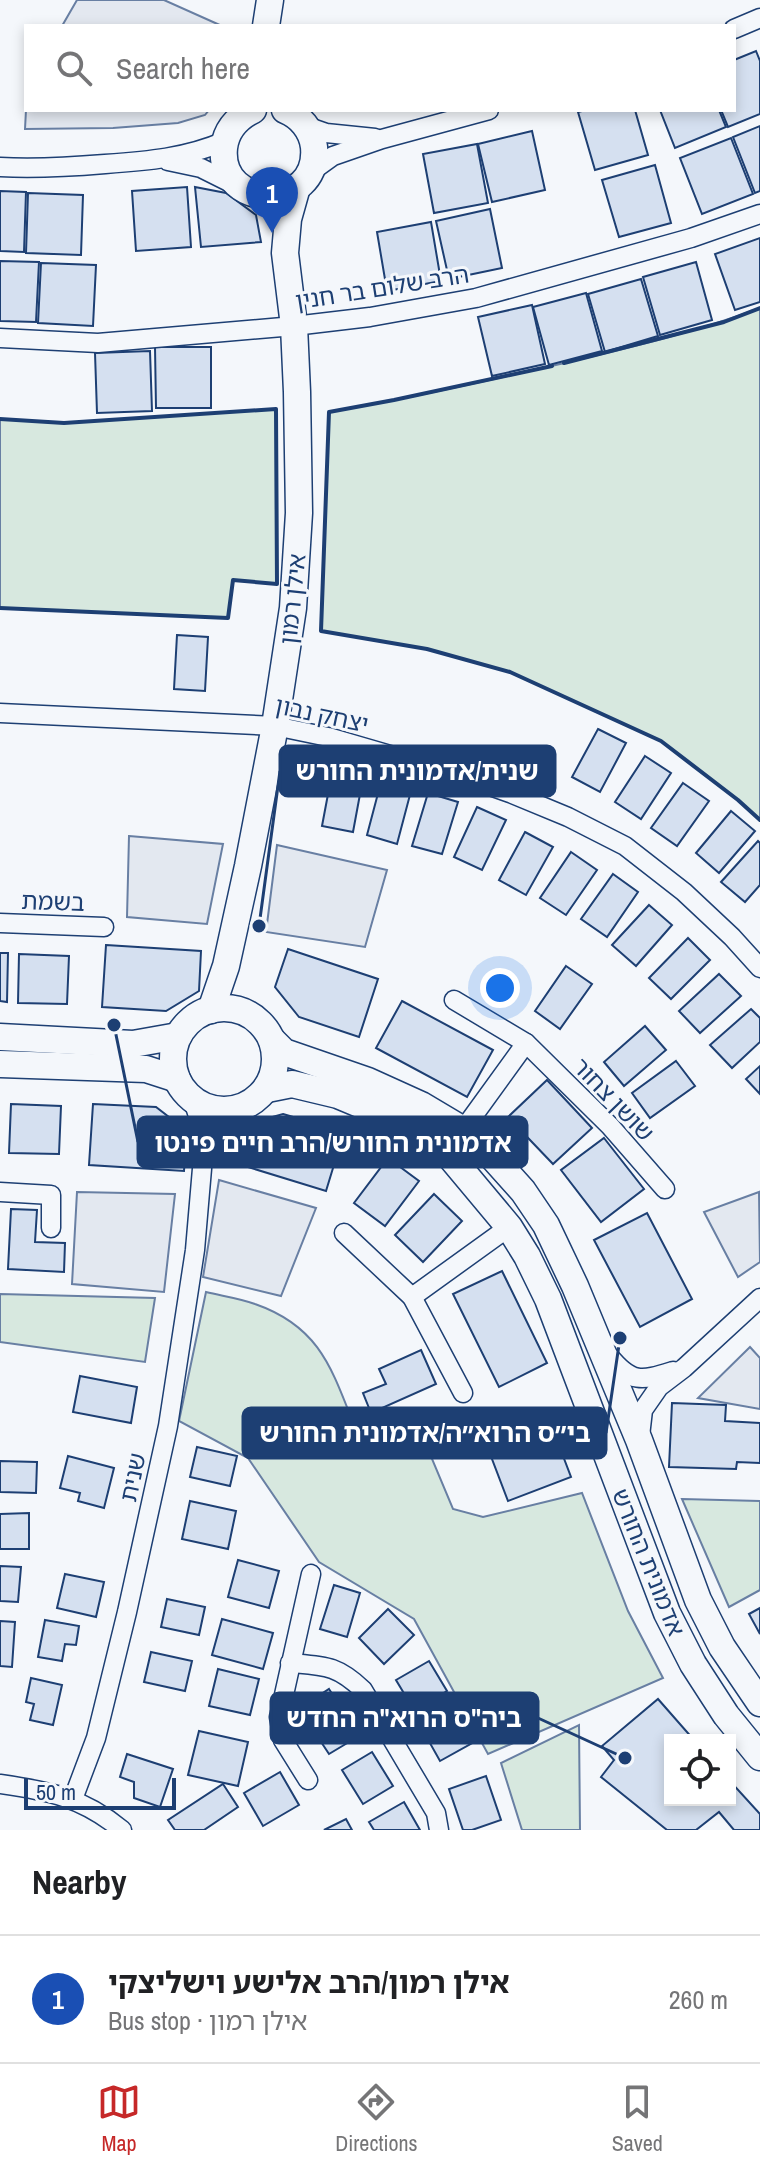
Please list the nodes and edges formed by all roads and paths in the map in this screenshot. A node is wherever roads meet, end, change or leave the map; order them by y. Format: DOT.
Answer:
graph roads {
  1 [pos="270,0"];
  2 [pos="760,18"];
  3 [pos="266,24"];
  4 [pos="736,28"];
  5 [pos="482,112"];
  6 [pos="245,113"];
  7 [pos="292,114"];
  8 [pos="382,139"];
  9 [pos="225,141"];
  10 [pos="161,160"];
  11 [pos="0,167"];
  12 [pos="302,181"];
  13 [pos="248,191"];
  14 [pos="760,214"];
  15 [pos="285,253"];
  16 [pos="294,326"];
  17 [pos="0,338"];
  18 [pos="0,713"];
  19 [pos="275,726"];
  20 [pos="0,923"];
  21 [pos="104,927"];
  22 [pos="233,940"];
  23 [pos="760,968"];
  24 [pos="454,1000"];
  25 [pos="211,1010"];
  26 [pos="248,1013"];
  27 [pos="178,1036"];
  28 [pos="0,1037"];
  29 [pos="273,1041"];
  30 [pos="526,1043"];
  31 [pos="0,1064"];
  32 [pos="267,1089"];
  33 [pos="185,1090"];
  34 [pos="242,1107"];
  35 [pos="463,1130"];
  36 [pos="203,1157"];
  37 [pos="665,1189"];
  38 [pos="0,1192"];
  39 [pos="509,1227"];
  40 [pos="51,1228"];
  41 [pos="344,1233"];
  42 [pos="412,1297"];
  43 [pos="760,1298"];
  44 [pos="597,1342"];
  45 [pos="684,1368"];
  46 [pos="463,1393"];
  47 [pos="639,1440"];
  48 [pos="311,1574"];
  49 [pos="290,1663"];
  50 [pos="760,1703"];
  51 [pos="760,1757"];
  52 [pos="308,1780"];
  53 [pos="0,1784"];
  54 [pos="73,1799"];
  55 [pos="122,1830"];
  56 [pos="439,1830"];
  1 -- 3 [label="street"];
  2 -- 4 [label="street"];
  5 -- 8 [label="street"];
  6 -- 9 [label="street"];
  7 -- 8 [label="street"];
  7 -- 12 [label="street, אילן רמון"];
  8 -- 12 [label="street"];
  9 -- 10 [label="street"];
  9 -- 13 [label="street, אילן רמון"];
  10 -- 11 [label="street"];
  10 -- 13 [label="street"];
  12 -- 13 [label="street"];
  12 -- 15 [label="street, אילן רמון"];
  13 -- 15 [label="street, אילן רמון"];
  14 -- 16 [label="street, הרב שלום בר חנין"];
  15 -- 16 [label="street, אילן רמון"];
  16 -- 17 [label="street, הרב שלום בר חנין"];
  16 -- 19 [label="street, אילן רמון"];
  18 -- 19 [label="street, יצחק נבון"];
  19 -- 22 [label="street, אילן רמון"];
  19 -- 23 [label="street, יצחק נבון"];
  20 -- 21 [label="street, בשמת"];
  22 -- 25 [label="street, אילן רמון"];
  22 -- 26 [label="street, אילן רמון"];
  24 -- 30 [label="street, שושן צחור"];
  25 -- 26 [label="street"];
  25 -- 27 [label="street"];
  26 -- 29 [label="street"];
  27 -- 28 [label="street"];
  27 -- 33 [label="street"];
  29 -- 32 [label="street"];
  29 -- 35 [label="street, אדמונית החורש"];
  30 -- 35 [label="street"];
  30 -- 37 [label="street, שושן צחור"];
  31 -- 33 [label="street"];
  32 -- 34 [label="street"];
  32 -- 39 [label="street, אדמונית החורש"];
  33 -- 34 [label="street"];
  33 -- 36 [label="street, שנית"];
  34 -- 36 [label="street, שנית"];
  35 -- 44 [label="street, אדמונית החורש"];
  36 -- 54 [label="street, שנית"];
  38 -- 40 [label="street"];
  39 -- 42 [label="street"];
  39 -- 51 [label="street, אדמונית החורש"];
  41 -- 42 [label="street"];
  42 -- 46 [label="street"];
  43 -- 45 [label="street"];
  44 -- 45 [label="street"];
  44 -- 47 [label="street, אדמונית החורש"];
  45 -- 47 [label="street"];
  47 -- 50 [label="street, אדמונית החורש"];
  48 -- 49 [label="street"];
  49 -- 52 [label="street"];
  49 -- 56 [label="street"];
  53 -- 54 [label="street"];
  54 -- 55 [label="street"];
}
